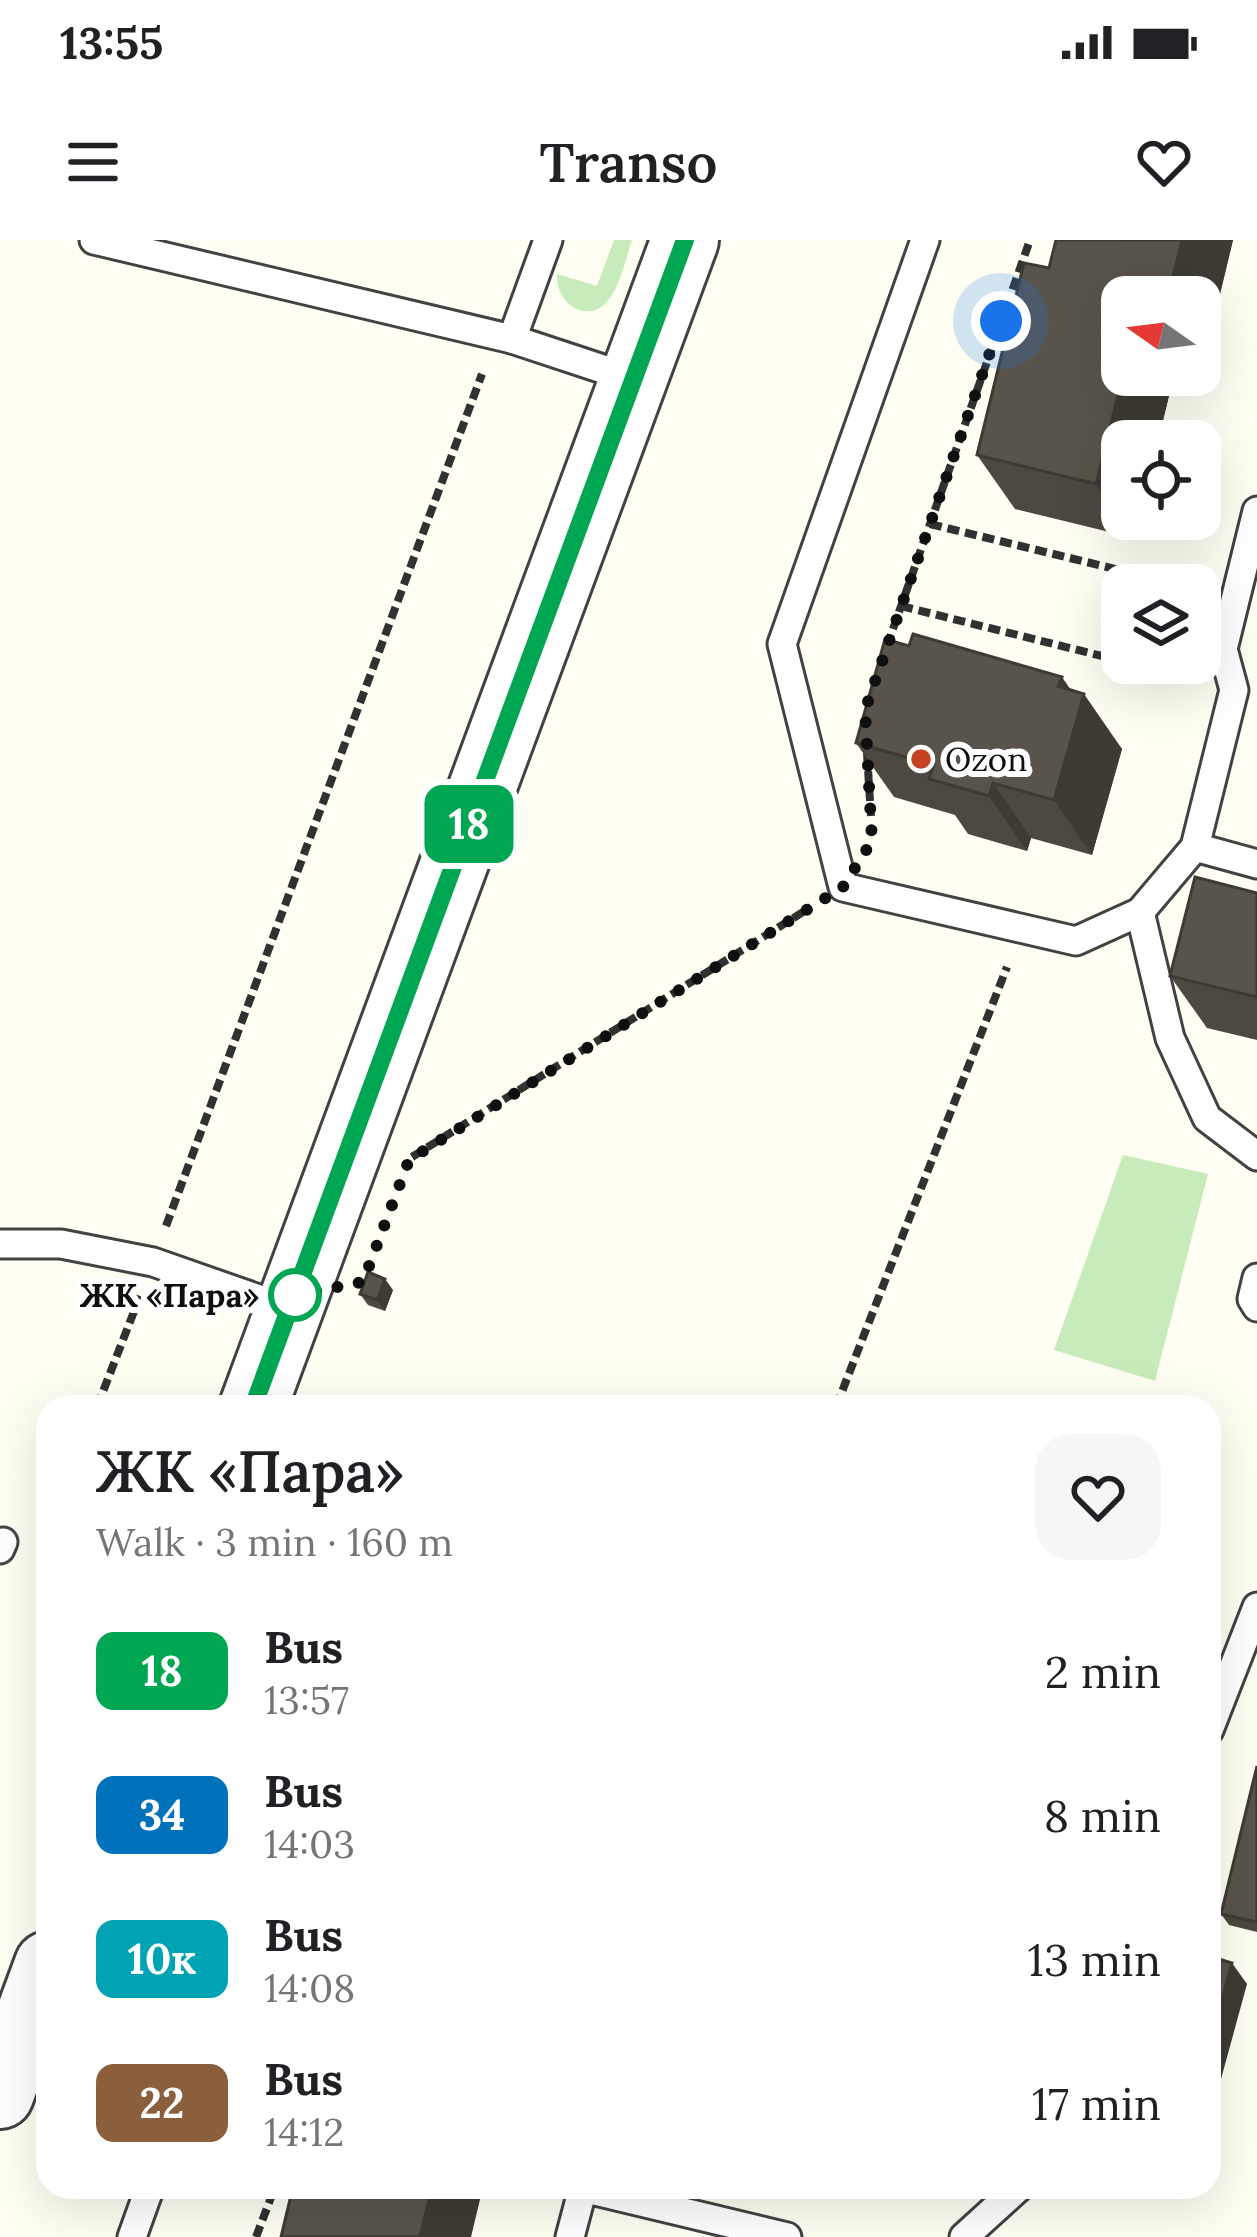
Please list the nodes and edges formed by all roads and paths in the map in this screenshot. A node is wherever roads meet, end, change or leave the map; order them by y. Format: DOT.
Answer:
graph roads {
  1 [pos="94,240"];
  2 [pos="548,240"];
  3 [pos="685,240"];
  4 [pos="925,240"];
  5 [pos="1030,240"];
  6 [pos="512,339"];
  7 [pos="634,379"];
  8 [pos="1257,511"];
  9 [pos="930,524"];
  10 [pos="1101,566"];
  11 [pos="901,606"];
  12 [pos="886,648"];
  13 [pos="1101,656"];
  14 [pos="1213,684"];
  15 [pos="1245,692"];
  16 [pos="866,732"];
  17 [pos="1195,847"];
  18 [pos="1257,865"];
  19 [pos="843,887"];
  20 [pos="1140,912"];
  21 [pos="1021,929"];
  22 [pos="1257,1156"];
  23 [pos="409,1160"];
  24 [pos="0,1244"];
  25 [pos="153,1262"];
  26 [pos="1257,1278"];
  27 [pos="1257,1306"];
  28 [pos="290,1310"];
  29 [pos="102,1395"];
  30 [pos="258,1395"];
  31 [pos="841,1395"];
  32 [pos="1257,1607"];
  33 [pos="1221,1699"];
  34 [pos="36,1998"];
  35 [pos="0,2095"];
  36 [pos="146,2199"];
  37 [pos="270,2199"];
  38 [pos="580,2199"];
  39 [pos="629,2199"];
  40 [pos="1006,2199"];
  41 [pos="132,2237"];
  42 [pos="256,2237"];
  43 [pos="570,2237"];
  44 [pos="788,2237"];
  45 [pos="964,2237"];
  1 -- 6 [label="lane"];
  2 -- 6 [label="lane"];
  3 -- 7 [label="street"];
  4 -- 19 [label="lane"];
  5 -- 9 [label="path"];
  6 -- 7 [label="lane"];
  6 -- 25 [label="path"];
  7 -- 28 [label="street"];
  8 -- 15 [label="lane"];
  9 -- 10 [label="path"];
  9 -- 11 [label="path"];
  11 -- 12 [label="path"];
  11 -- 13 [label="path"];
  14 -- 15 [label="path"];
  15 -- 17 [label="lane"];
  16 -- 19 [label="path"];
  17 -- 18 [label="lane"];
  17 -- 20 [label="lane"];
  19 -- 21 [label="lane"];
  19 -- 23 [label="path"];
  20 -- 21 [label="lane"];
  20 -- 22 [label="lane"];
  21 -- 31 [label="path"];
  24 -- 25 [label="lane"];
  25 -- 28 [label="lane"];
  25 -- 29 [label="path"];
  26 -- 27 [label="lane"];
  28 -- 30 [label="street"];
  32 -- 33 [label="lane"];
  34 -- 35 [label="street"];
  36 -- 41 [label="lane"];
  37 -- 42 [label="path"];
  38 -- 43 [label="lane"];
  39 -- 44 [label="lane"];
  40 -- 45 [label="lane"];
}
